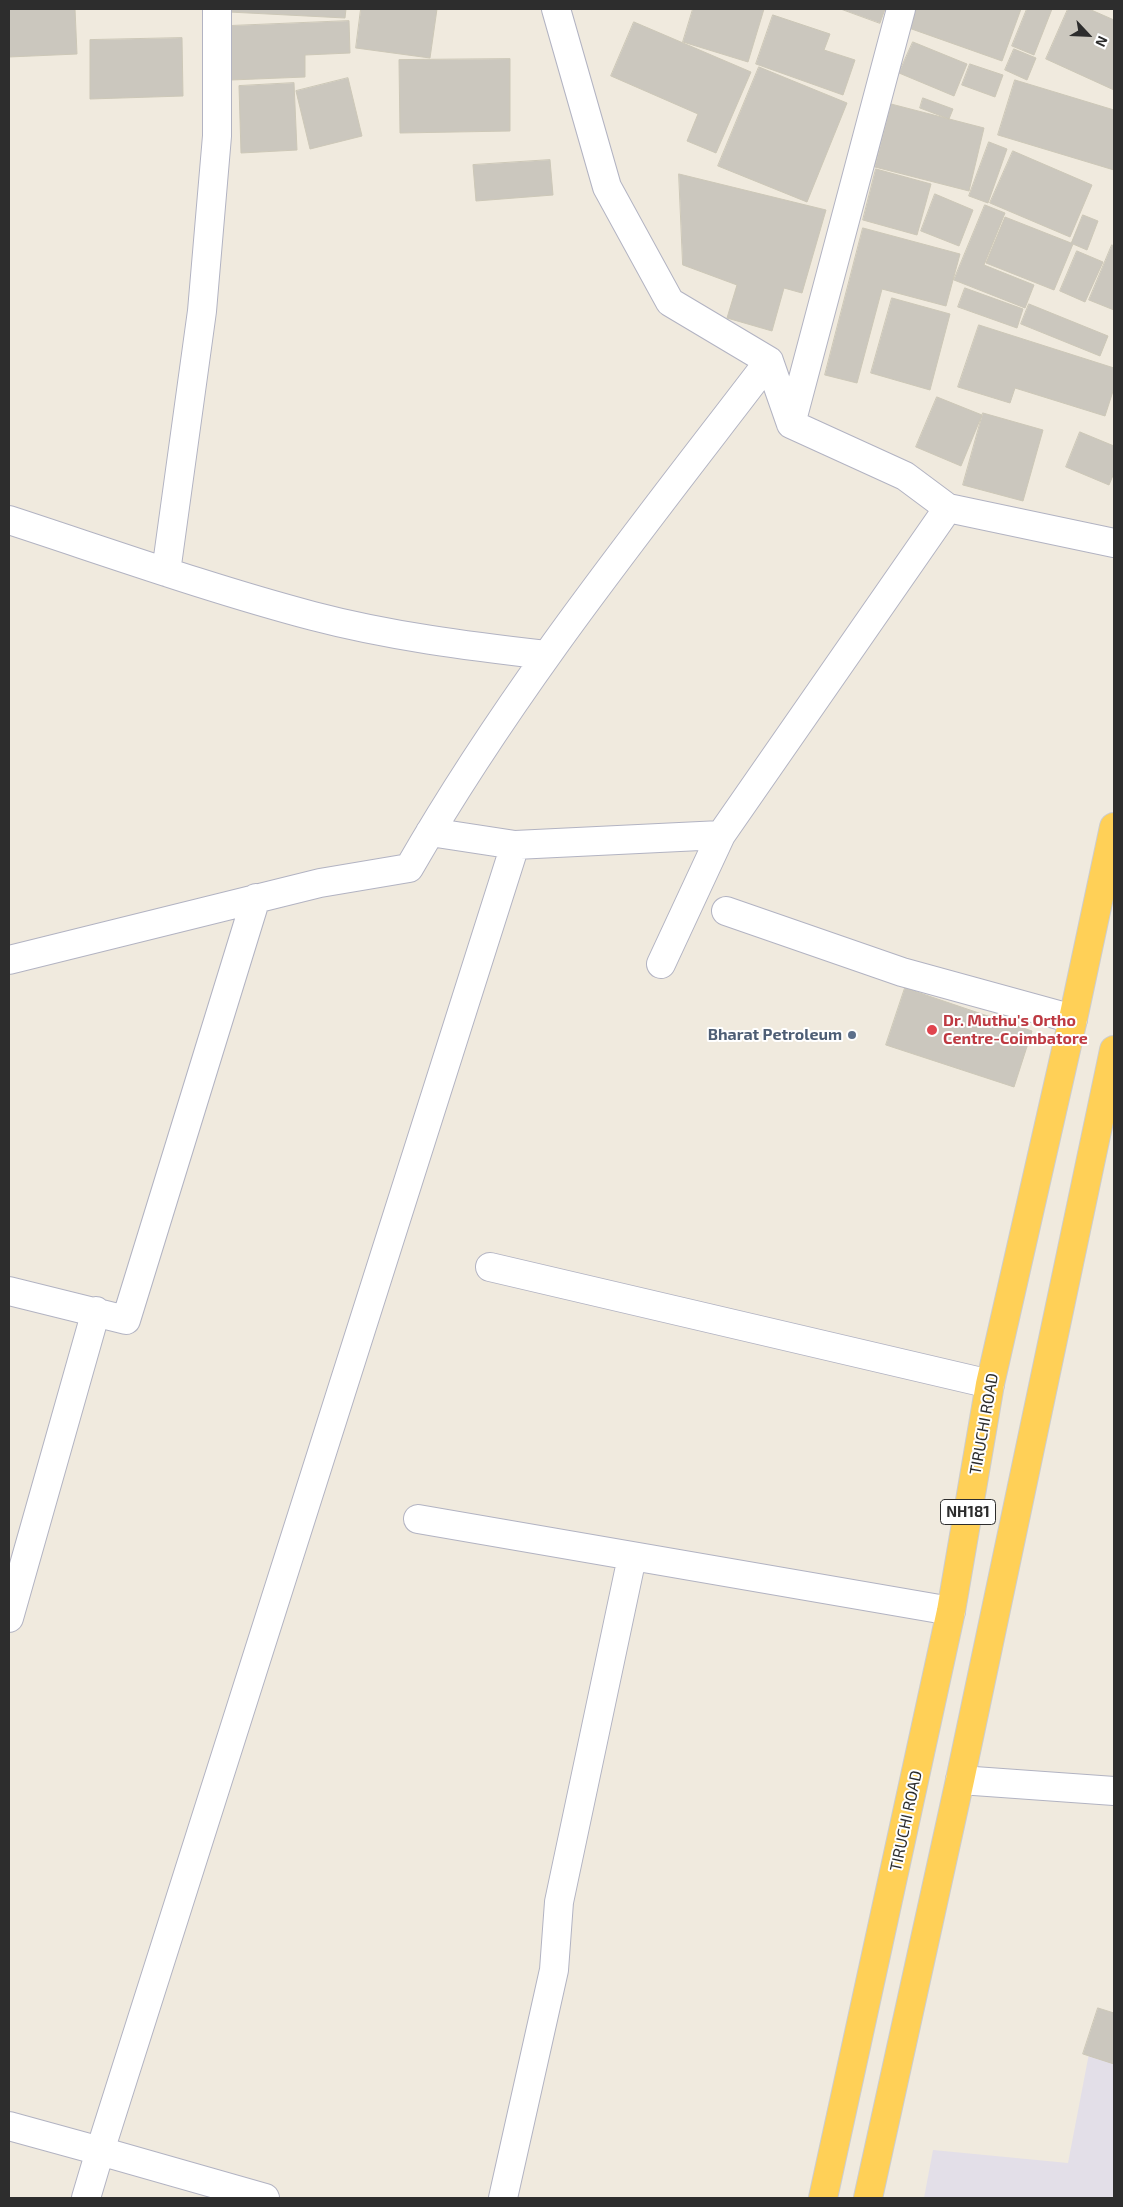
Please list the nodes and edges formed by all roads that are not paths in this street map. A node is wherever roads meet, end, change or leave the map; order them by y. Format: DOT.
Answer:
graph roads {
  1 [pos="217,9"];
  2 [pos="556,9"];
  3 [pos="901,9"];
  4 [pos="769,361"];
  5 [pos="791,424"];
  6 [pos="948,508"];
  7 [pos="9,520"];
  8 [pos="1114,543"];
  9 [pos="166,572"];
  10 [pos="546,655"];
  11 [pos="1114,827"];
  12 [pos="430,832"];
  13 [pos="722,835"];
  14 [pos="515,845"];
  15 [pos="256,898"];
  16 [pos="726,910"];
  17 [pos="9,960"];
  18 [pos="661,964"];
  19 [pos="1073,1020"];
  20 [pos="1114,1050"];
  21 [pos="490,1266"];
  22 [pos="9,1291"];
  23 [pos="96,1311"];
  24 [pos="990,1384"];
  25 [pos="418,1519"];
  26 [pos="632,1557"];
  27 [pos="951,1611"];
  28 [pos="9,1618"];
  29 [pos="960,1780"];
  30 [pos="1114,1791"];
  31 [pos="9,2126"];
  32 [pos="100,2151"];
  33 [pos="86,2198"];
  34 [pos="265,2198"];
  35 [pos="502,2198"];
  36 [pos="823,2198"];
  37 [pos="868,2198"];
  1 -- 9 [label="street"];
  2 -- 4 [label="street"];
  3 -- 5 [label="street"];
  4 -- 5 [label="street"];
  4 -- 10 [label="street"];
  5 -- 6 [label="street"];
  6 -- 8 [label="street"];
  6 -- 13 [label="street"];
  7 -- 9 [label="street"];
  9 -- 10 [label="street"];
  10 -- 12 [label="street"];
  11 -- 19 [label="highway, TIRUCHI ROAD / NH181"];
  12 -- 14 [label="street"];
  12 -- 15 [label="street"];
  13 -- 14 [label="street"];
  13 -- 18 [label="street"];
  14 -- 32 [label="street"];
  15 -- 17 [label="street"];
  15 -- 23 [label="street"];
  16 -- 19 [label="street"];
  19 -- 24 [label="highway, TIRUCHI ROAD / NH181"];
  20 -- 29 [label="highway, NH181"];
  21 -- 24 [label="street"];
  22 -- 23 [label="street"];
  23 -- 28 [label="street"];
  24 -- 27 [label="highway, TIRUCHI ROAD / NH181"];
  25 -- 26 [label="street"];
  26 -- 27 [label="street"];
  26 -- 35 [label="street"];
  27 -- 36 [label="highway, TIRUCHI ROAD / NH181"];
  29 -- 30 [label="street"];
  29 -- 37 [label="highway, NH181"];
  31 -- 32 [label="street"];
  32 -- 33 [label="street"];
  32 -- 34 [label="street"];
}
